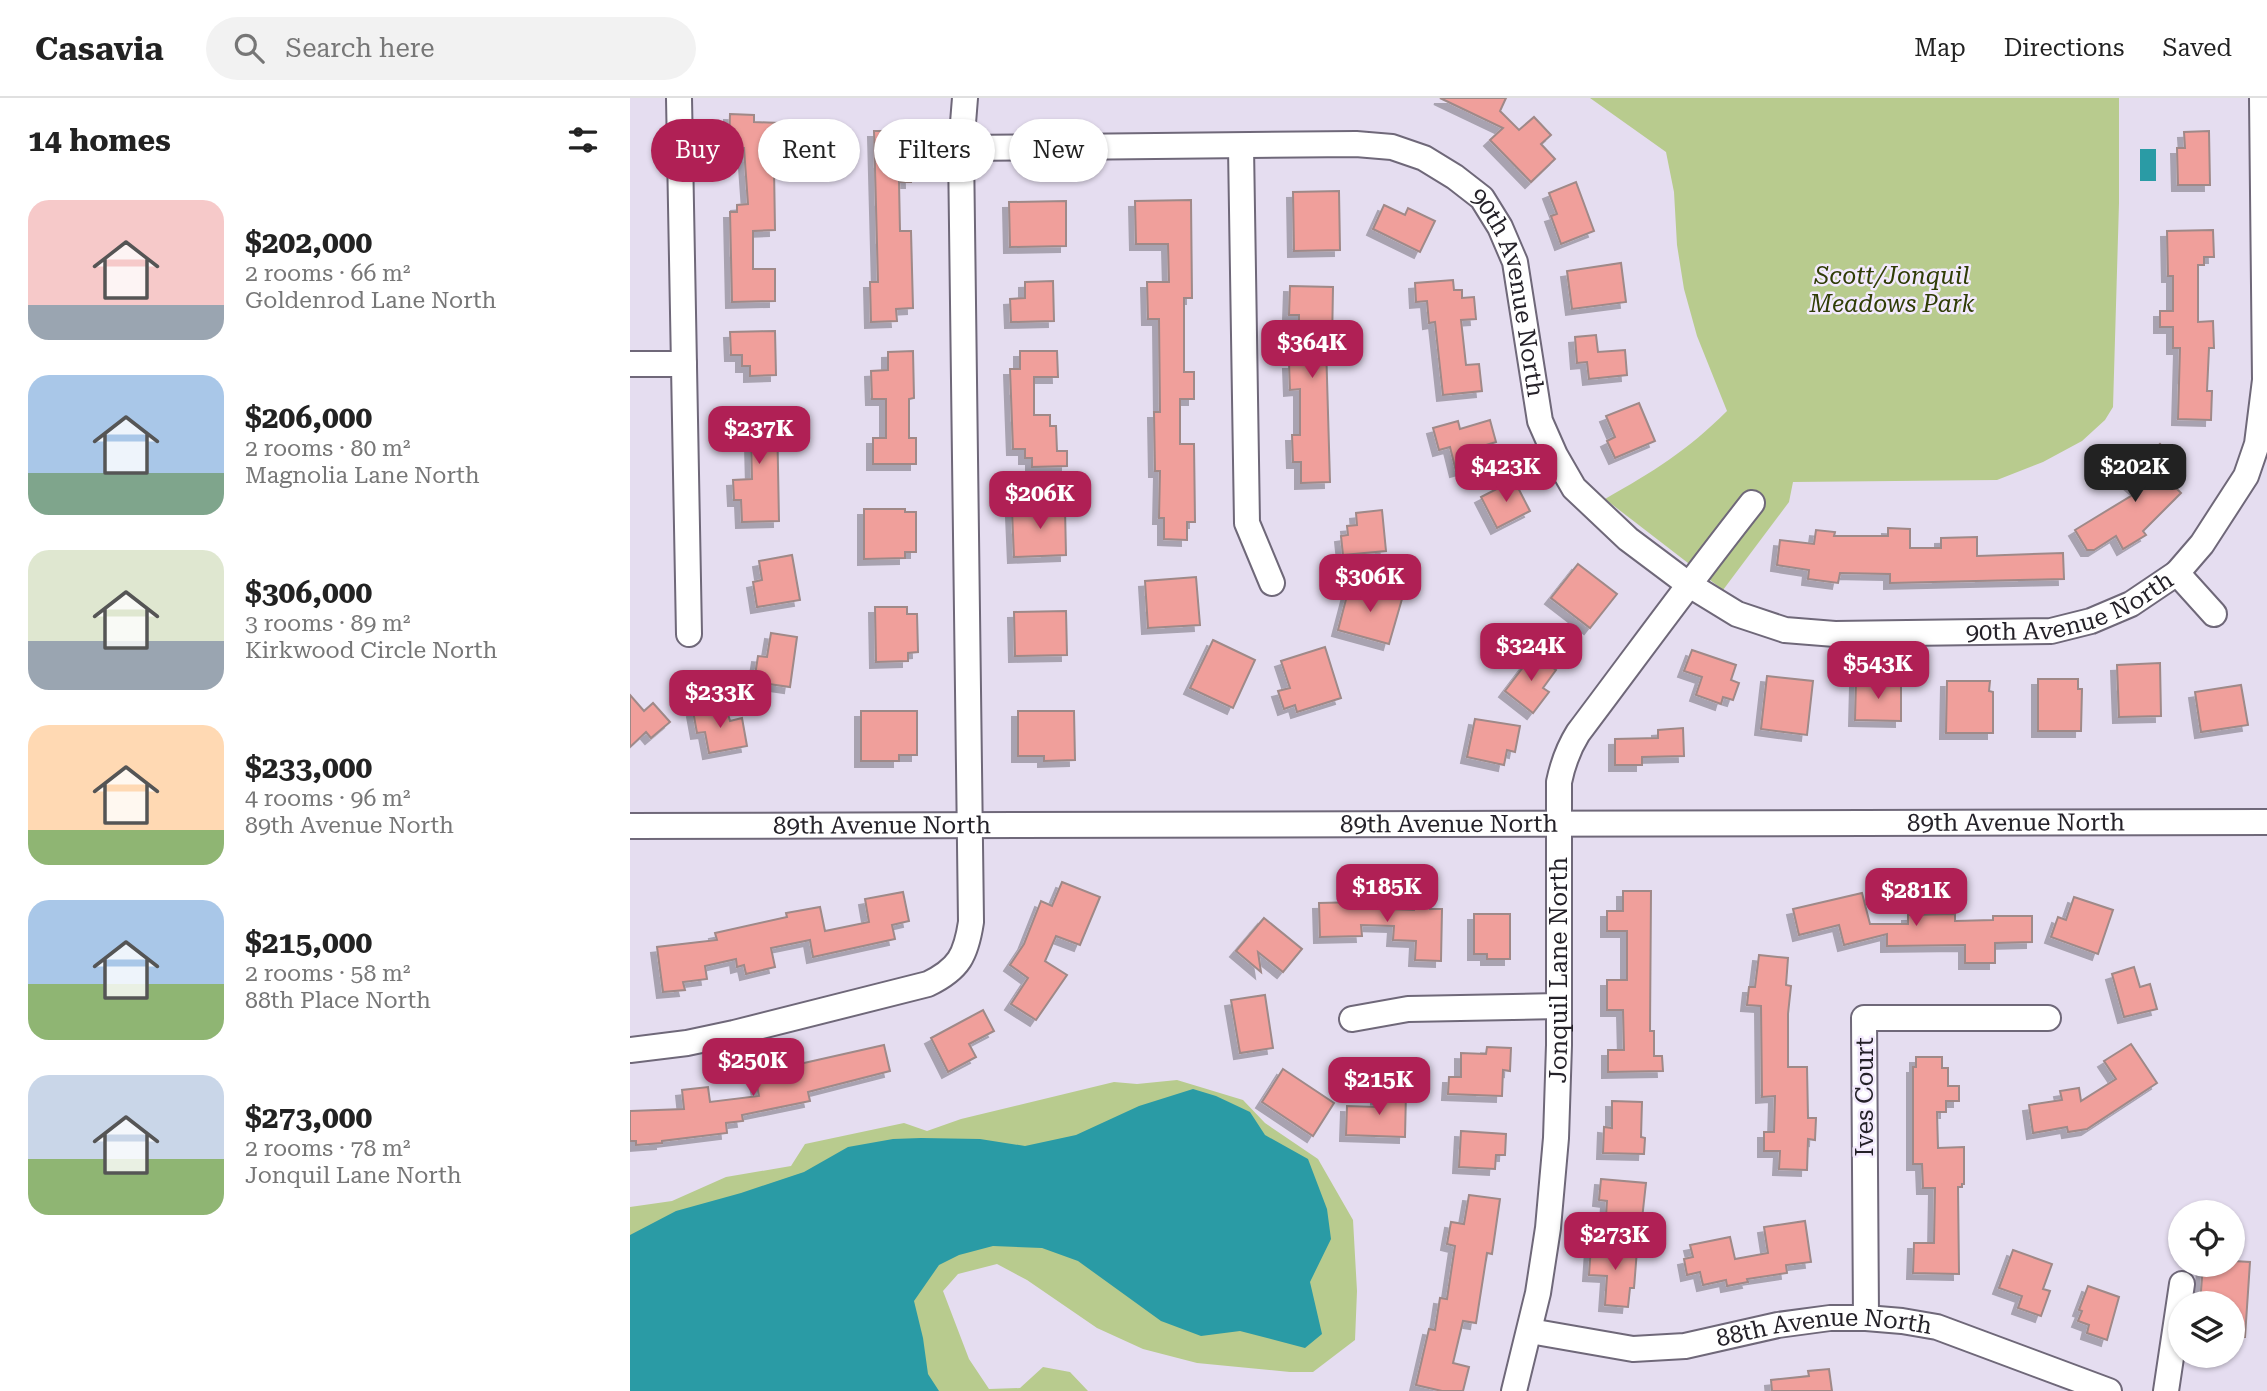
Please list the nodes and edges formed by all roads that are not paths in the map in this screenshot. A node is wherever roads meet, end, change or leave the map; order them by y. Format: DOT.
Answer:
graph roads {
  1 [pos="679,98"];
  2 [pos="965,98"];
  3 [pos="2262,98"];
  4 [pos="963,119"];
  5 [pos="1241,147"];
  6 [pos="995,148"];
  7 [pos="961,182"];
  8 [pos="684,363"];
  9 [pos="630,364"];
  10 [pos="1752,503"];
  11 [pos="2177,573"];
  12 [pos="1272,583"];
  13 [pos="1688,584"];
  14 [pos="2214,614"];
  15 [pos="689,634"];
  16 [pos="2267,822"];
  17 [pos="1560,824"];
  18 [pos="630,826"];
  19 [pos="969,826"];
  20 [pos="1559,1006"];
  21 [pos="2048,1018"];
  22 [pos="1352,1019"];
  23 [pos="630,1050"];
  24 [pos="2182,1284"];
  25 [pos="1866,1318"];
  26 [pos="1531,1331"];
  27 [pos="1514,1391"];
  28 [pos="2109,1391"];
  29 [pos="2166,1391"];
  1 -- 8 [label="street"];
  2 -- 4 [label="street"];
  3 -- 11 [label="street"];
  5 -- 6 [label="street, 90th Avenue North"];
  5 -- 12 [label="street"];
  5 -- 13 [label="street, 90th Avenue North"];
  7 -- 19 [label="street"];
  8 -- 9 [label="street"];
  8 -- 15 [label="street"];
  10 -- 13 [label="street, Jonquil Lane North"];
  11 -- 13 [label="street, 90th Avenue North"];
  11 -- 14 [label="street, 90th Avenue North"];
  13 -- 17 [label="street, Jonquil Lane North"];
  16 -- 17 [label="street, 89th Avenue North"];
  17 -- 19 [label="street, 89th Avenue North"];
  17 -- 20 [label="street, Jonquil Lane North"];
  18 -- 19 [label="street, 89th Avenue North"];
  19 -- 23 [label="street"];
  20 -- 22 [label="street"];
  20 -- 26 [label="street, Jonquil Lane North"];
  21 -- 25 [label="street, Ives Court"];
  24 -- 29 [label="street"];
  25 -- 26 [label="street, 88th Avenue North"];
  25 -- 28 [label="street, 88th Avenue North"];
  26 -- 27 [label="street, Jonquil Lane North"];
}
